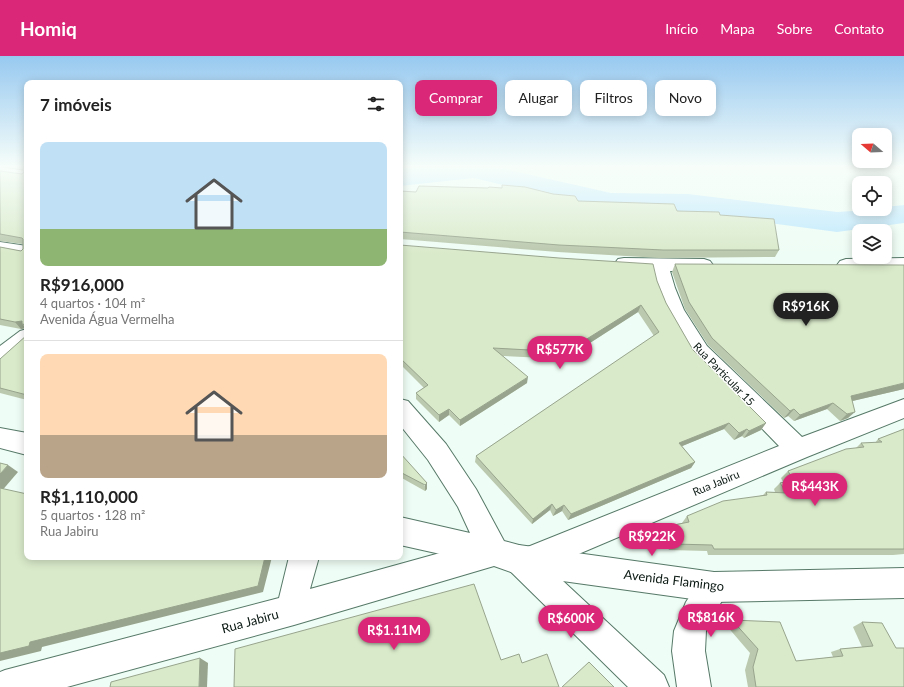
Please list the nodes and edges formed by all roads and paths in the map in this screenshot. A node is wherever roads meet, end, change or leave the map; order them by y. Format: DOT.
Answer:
graph roads {
  1 [pos="0,247"];
  2 [pos="24,251"];
  3 [pos="605,262"];
  4 [pos="904,264"];
  5 [pos="660,265"];
  6 [pos="723,265"];
  7 [pos="830,265"];
  8 [pos="24,338"];
  9 [pos="0,357"];
  10 [pos="904,408"];
  11 [pos="403,412"];
  12 [pos="0,438"];
  13 [pos="24,443"];
  14 [pos="798,449"];
  15 [pos="403,532"];
  16 [pos="514,558"];
  17 [pos="303,560"];
  18 [pos="904,583"];
  19 [pos="714,587"];
  20 [pos="294,609"];
  21 [pos="5,687"];
  22 [pos="652,687"];
  23 [pos="694,687"];
  1 -- 2 [label="street"];
  3 -- 5 [label="street"];
  4 -- 7 [label="street"];
  5 -- 6 [label="street"];
  5 -- 14 [label="street, Rua Particular 15"];
  8 -- 9 [label="street"];
  10 -- 14 [label="street, Rua Jabiru"];
  11 -- 16 [label="street"];
  12 -- 13 [label="street"];
  14 -- 16 [label="street, Rua Jabiru"];
  15 -- 16 [label="street, Avenida Flamingo"];
  16 -- 19 [label="street, Avenida Flamingo"];
  16 -- 20 [label="street, Rua Jabiru"];
  16 -- 22 [label="street"];
  17 -- 20 [label="street"];
  18 -- 19 [label="street, Avenida Flamingo"];
  19 -- 23 [label="street"];
  20 -- 21 [label="street, Rua Jabiru"];
}
